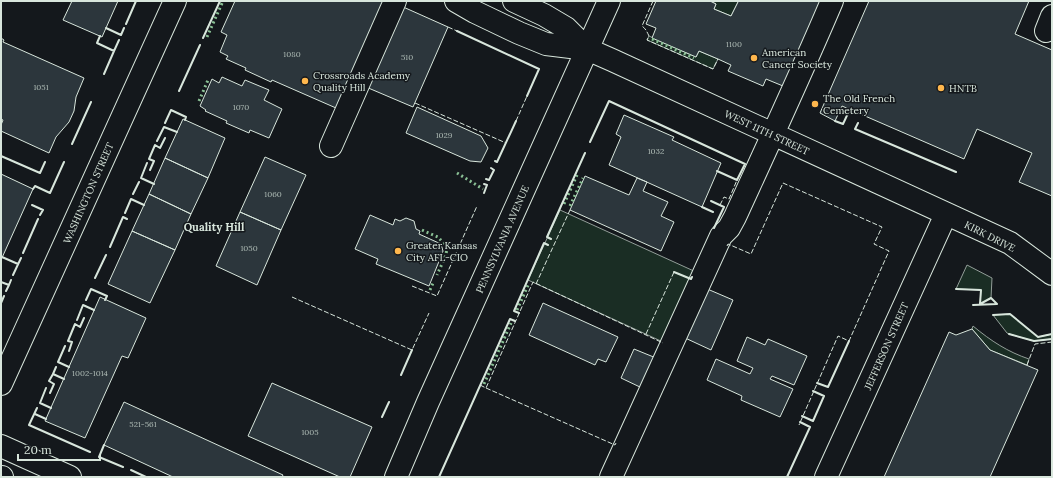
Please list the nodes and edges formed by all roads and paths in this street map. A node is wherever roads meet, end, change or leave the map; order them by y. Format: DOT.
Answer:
graph roads {
  1 [pos="176,1"];
  2 [pos="395,1"];
  3 [pos="456,1"];
  4 [pos="514,1"];
  5 [pos="609,1"];
  6 [pos="832,1"];
  7 [pos="587,49"];
  8 [pos="772,134"];
  9 [pos="331,146"];
  10 [pos="946,214"];
  11 [pos="1052,274"];
  12 [pos="1,384"];
  13 [pos="1,446"];
  14 [pos="70,477"];
  15 [pos="396,477"];
  16 [pos="611,477"];
  17 [pos="826,477"];
  1 -- 12 [label="street, WASHINGTON STREET"];
  2 -- 9 [label="street"];
  3 -- 7 [label="street, WEST 11TH STREET"];
  4 -- 7 [label="street, WEST 11TH STREET"];
  5 -- 7 [label="street, PENNSYLVANIA AVENUE"];
  6 -- 8 [label="street"];
  7 -- 8 [label="street, WEST 11TH STREET"];
  7 -- 15 [label="street, PENNSYLVANIA AVENUE"];
  8 -- 10 [label="street, WEST 11TH STREET"];
  8 -- 16 [label="street"];
  10 -- 11 [label="street, KIRK DRIVE"];
  10 -- 17 [label="street, JEFFERSON STREET"];
  13 -- 14 [label="street"];
}
